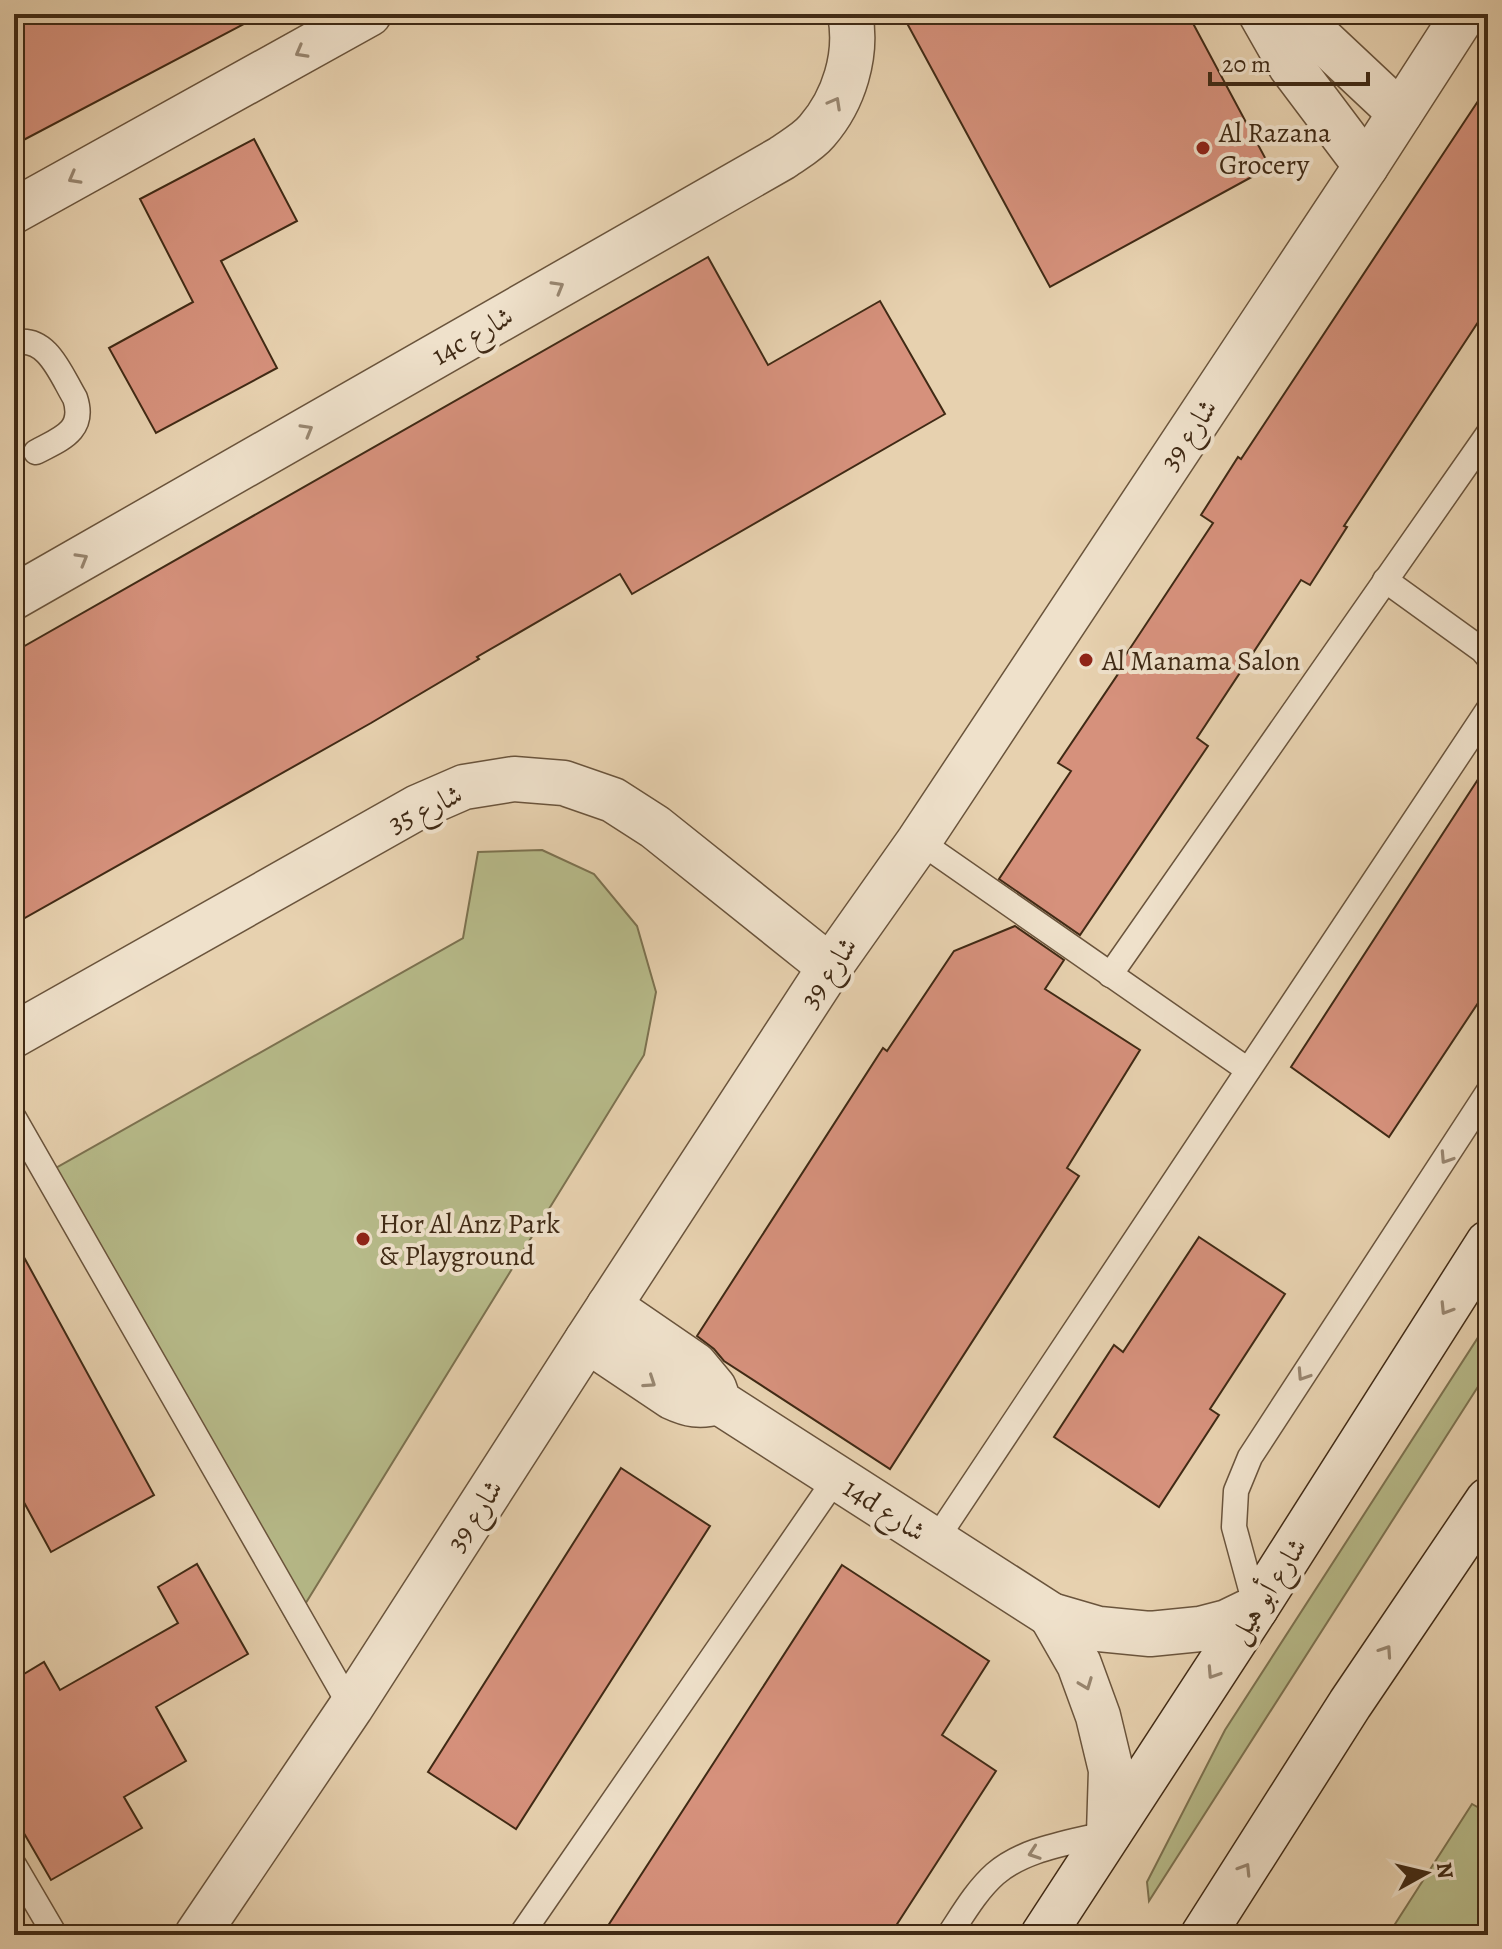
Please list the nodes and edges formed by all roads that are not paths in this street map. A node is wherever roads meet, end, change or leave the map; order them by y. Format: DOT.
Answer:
graph roads {
  1 [pos="369,14"];
  2 [pos="850,14"];
  3 [pos="1261,14"];
  4 [pos="1298,14"];
  5 [pos="1464,14"];
  6 [pos="1400,113"];
  7 [pos="1366,166"];
  8 [pos="14,211"];
  9 [pos="14,343"];
  10 [pos="1488,434"];
  11 [pos="36,452"];
  12 [pos="1385,580"];
  13 [pos="14,597"];
  14 [pos="1488,657"];
  15 [pos="1488,710"];
  16 [pos="919,841"];
  17 [pos="830,967"];
  18 [pos="1110,975"];
  19 [pos="14,1035"];
  20 [pos="1248,1070"];
  21 [pos="1488,1092"];
  22 [pos="14,1118"];
  23 [pos="1488,1243"];
  24 [pos="598,1323"];
  25 [pos="836,1478"];
  26 [pos="1488,1500"];
  27 [pos="935,1541"];
  28 [pos="1256,1608"];
  29 [pos="1051,1615"];
  30 [pos="351,1707"];
  31 [pos="1109,1833"];
  32 [pos="14,1865"];
  33 [pos="55,1935"];
  34 [pos="197,1935"];
  35 [pos="521,1935"];
  36 [pos="949,1935"];
  37 [pos="1043,1935"];
  38 [pos="1203,1935"];
  1 -- 8 [label="street, one-way"];
  13 -- 2 [label="street, 14c شارع, one-way"];
  3 -- 7 [label="street"];
  4 -- 6 [label="street"];
  5 -- 6 [label="street, شارع 39"];
  6 -- 7 [label="street, شارع 39"];
  7 -- 16 [label="street, شارع 39"];
  9 -- 11 [label="lane"];
  10 -- 12 [label="lane"];
  12 -- 14 [label="lane"];
  12 -- 18 [label="lane"];
  15 -- 20 [label="lane"];
  16 -- 17 [label="street, شارع 39"];
  16 -- 18 [label="lane"];
  17 -- 19 [label="street, شارع 35"];
  17 -- 24 [label="street, شارع 39"];
  18 -- 20 [label="lane"];
  20 -- 27 [label="lane"];
  21 -- 28 [label="lane, one-way"];
  22 -- 30 [label="lane"];
  23 -- 28 [label="street, شارع أبو هيل, one-way"];
  24 -- 25 [label="street, 14d شارع"];
  24 -- 30 [label="street, شارع 39"];
  25 -- 27 [label="street, 14d شارع"];
  25 -- 35 [label="lane"];
  38 -- 26 [label="street, one-way"];
  27 -- 29 [label="street, 14d شارع"];
  28 -- 29 [label="street, 14d شارع"];
  28 -- 31 [label="street, شارع أبو هيل, one-way"];
  29 -- 31 [label="street, 14d شارع, one-way"];
  30 -- 34 [label="street, شارع 39"];
  31 -- 36 [label="lane, one-way"];
  31 -- 37 [label="street, شارع أبو هيل"];
  32 -- 33 [label="lane"];
}
